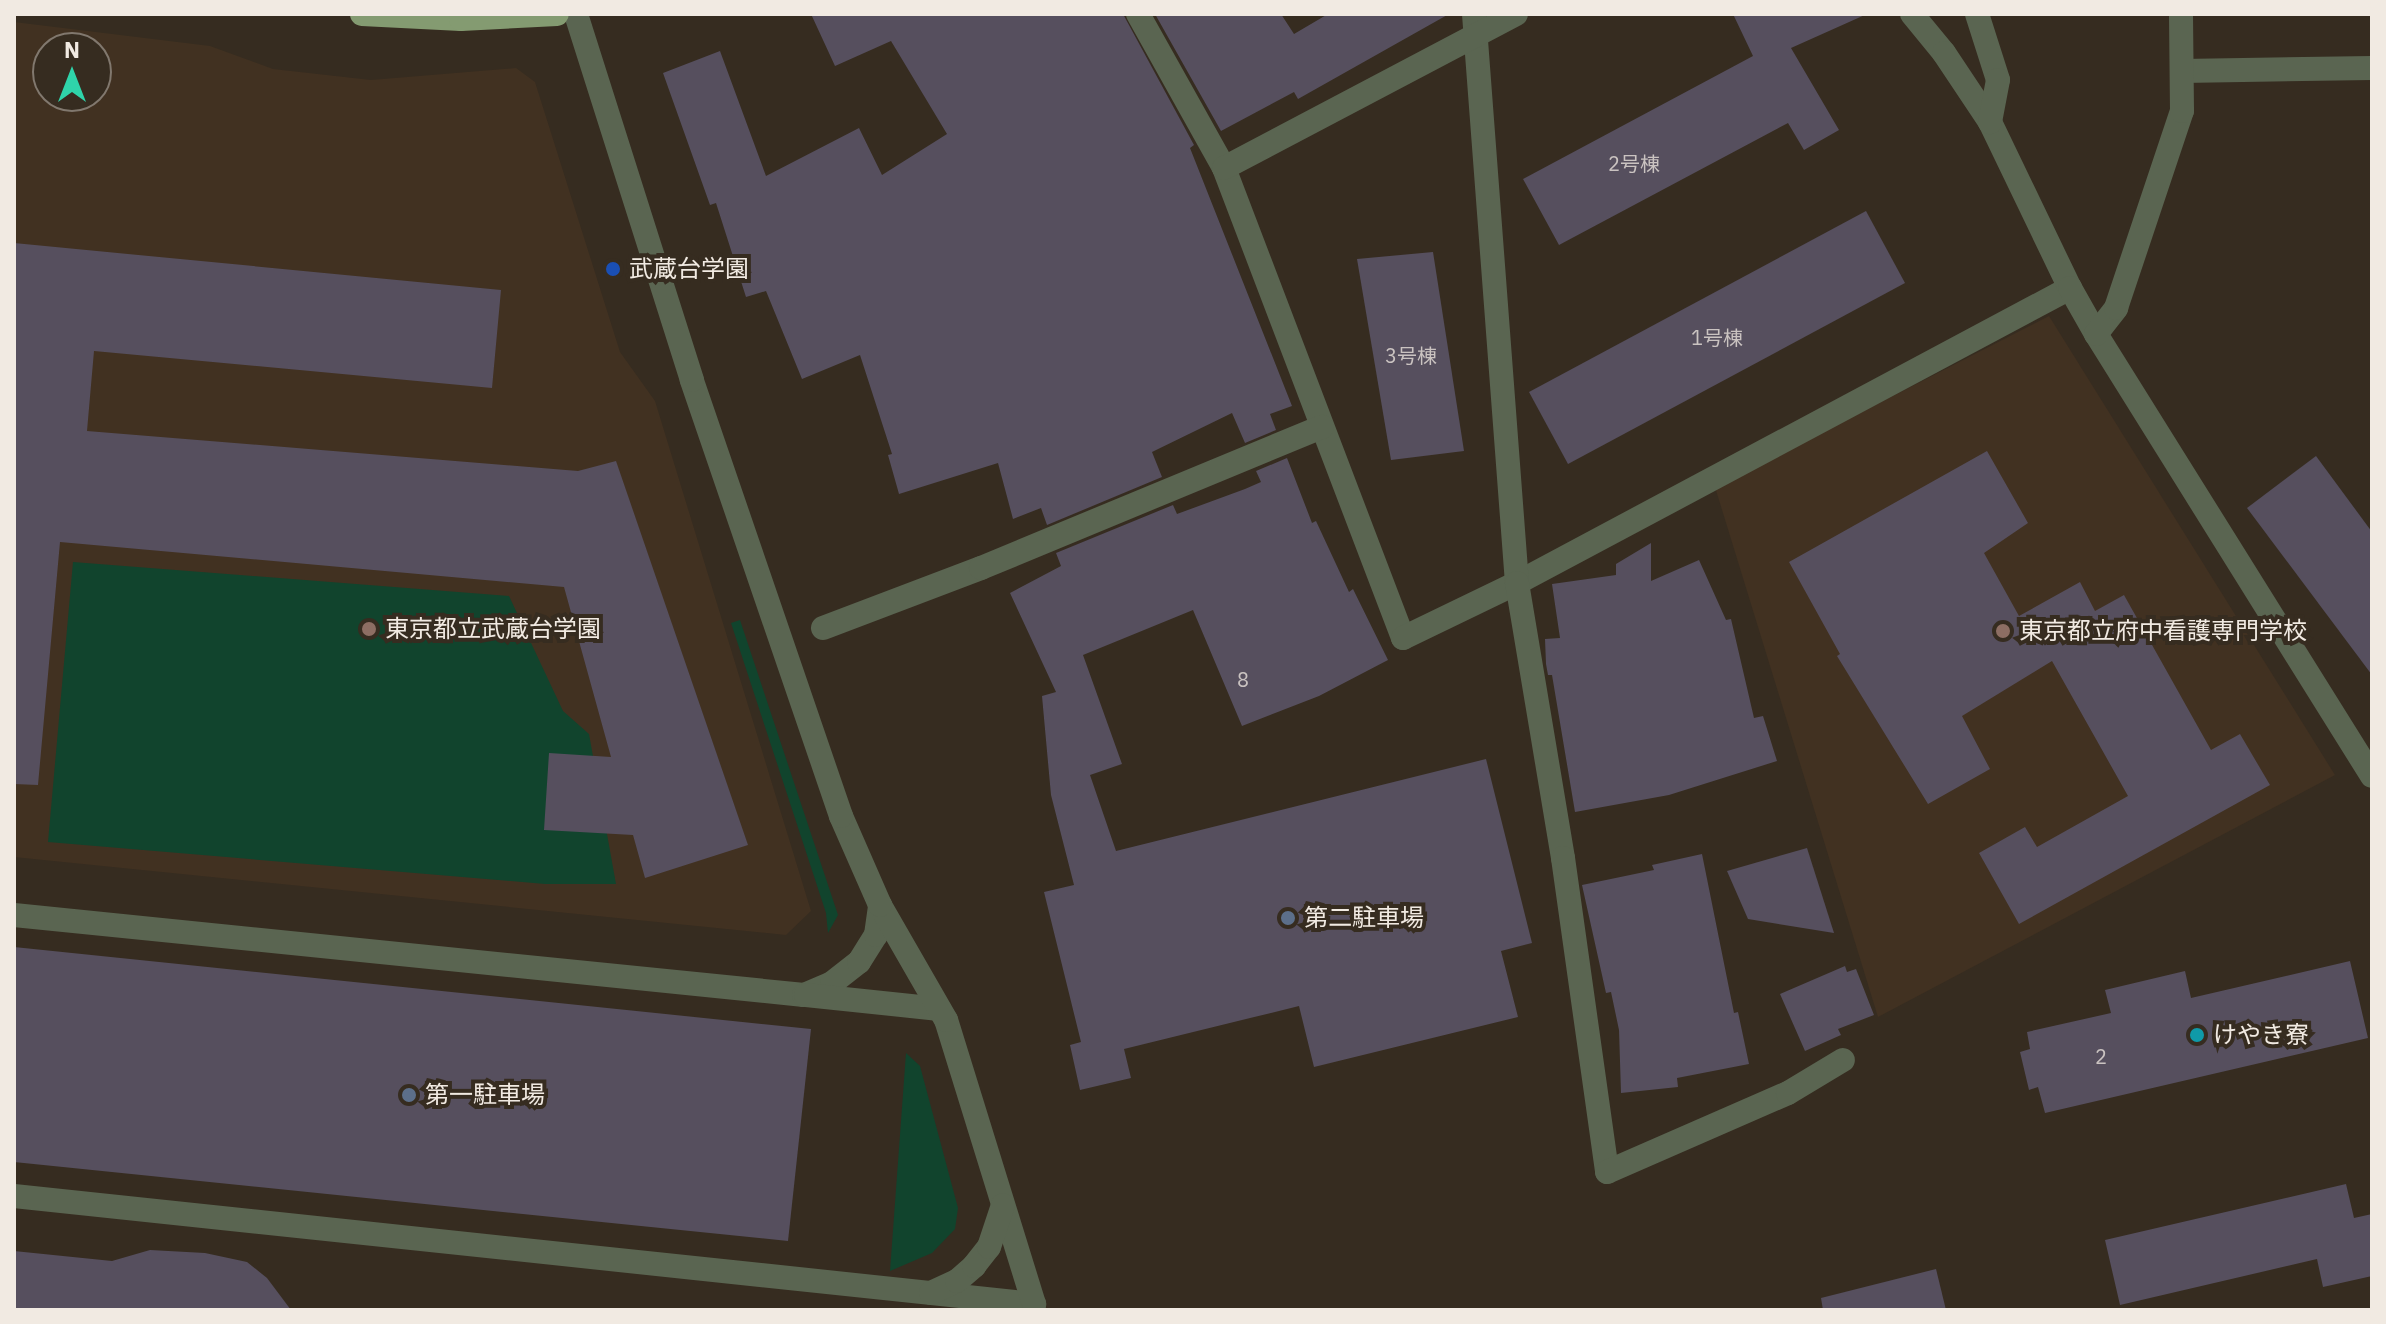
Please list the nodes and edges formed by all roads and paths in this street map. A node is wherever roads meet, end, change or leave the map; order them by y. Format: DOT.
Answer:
graph roads {
  1 [pos="362,14"];
  2 [pos="557,14"];
  3 [pos="576,14"];
  4 [pos="1138,14"];
  5 [pos="1516,14"];
  6 [pos="1912,14"];
  7 [pos="1977,14"];
  8 [pos="2181,14"];
  9 [pos="1476,25"];
  10 [pos="2372,68"];
  11 [pos="2182,71"];
  12 [pos="1990,122"];
  13 [pos="1224,168"];
  14 [pos="2070,288"];
  15 [pos="2096,334"];
  16 [pos="1322,427"];
  17 [pos="1517,583"];
  18 [pos="823,628"];
  19 [pos="2372,776"];
  20 [pos="880,905"];
  21 [pos="14,915"];
  22 [pos="804,995"];
  23 [pos="939,1009"];
  24 [pos="1843,1060"];
  25 [pos="14,1196"];
  26 [pos="1003,1205"];
  27 [pos="931,1293"];
  1 -- 2 [label="main road"];
  3 -- 20 [label="street"];
  4 -- 13 [label="street"];
  5 -- 9 [label="street"];
  6 -- 12 [label="street"];
  7 -- 12 [label="street"];
  8 -- 11 [label="street"];
  9 -- 13 [label="street"];
  9 -- 17 [label="street"];
  10 -- 11 [label="street"];
  11 -- 15 [label="street"];
  12 -- 14 [label="street"];
  13 -- 16 [label="street"];
  14 -- 15 [label="street"];
  14 -- 17 [label="street"];
  15 -- 19 [label="street"];
  16 -- 17 [label="street"];
  16 -- 18 [label="street"];
  17 -- 24 [label="street"];
  20 -- 22 [label="street"];
  20 -- 23 [label="street"];
  21 -- 22 [label="street"];
  22 -- 23 [label="street"];
  23 -- 26 [label="street"];
  25 -- 27 [label="street"];
  26 -- 27 [label="street"];
  26 -- 27 [label="street"];
}
